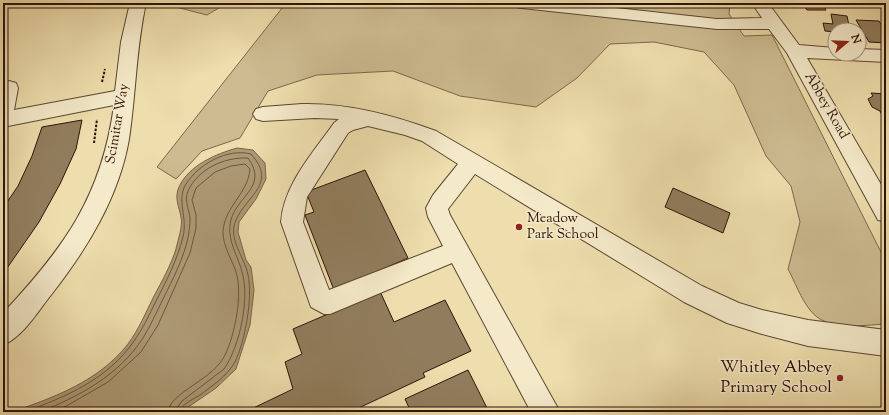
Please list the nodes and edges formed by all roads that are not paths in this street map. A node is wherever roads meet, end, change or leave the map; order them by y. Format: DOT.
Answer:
graph roads {
  1 [pos="138,3"];
  2 [pos="522,3"];
  3 [pos="760,3"];
  4 [pos="773,23"];
  5 [pos="794,51"];
  6 [pos="827,53"];
  7 [pos="867,55"];
  8 [pos="886,56"];
  9 [pos="9,88"];
  10 [pos="124,96"];
  11 [pos="263,114"];
  12 [pos="368,119"];
  13 [pos="3,120"];
  14 [pos="472,162"];
  15 [pos="886,213"];
  16 [pos="456,251"];
  17 [pos="3,332"];
  18 [pos="886,343"];
  19 [pos="546,412"];
  1 -- 10 [label="street, Scimitar Way"];
  2 -- 4 [label="street"];
  3 -- 4 [label="street, Abbey Road"];
  4 -- 5 [label="street, Abbey Road"];
  5 -- 6 [label="street"];
  5 -- 15 [label="street, Abbey Road"];
  7 -- 8 [label="street"];
  9 -- 13 [label="street"];
  10 -- 13 [label="street"];
  10 -- 17 [label="street, Scimitar Way"];
  11 -- 12 [label="street"];
  12 -- 14 [label="street"];
  12 -- 16 [label="street"];
  14 -- 16 [label="street"];
  14 -- 18 [label="street"];
  16 -- 19 [label="street"];
}
